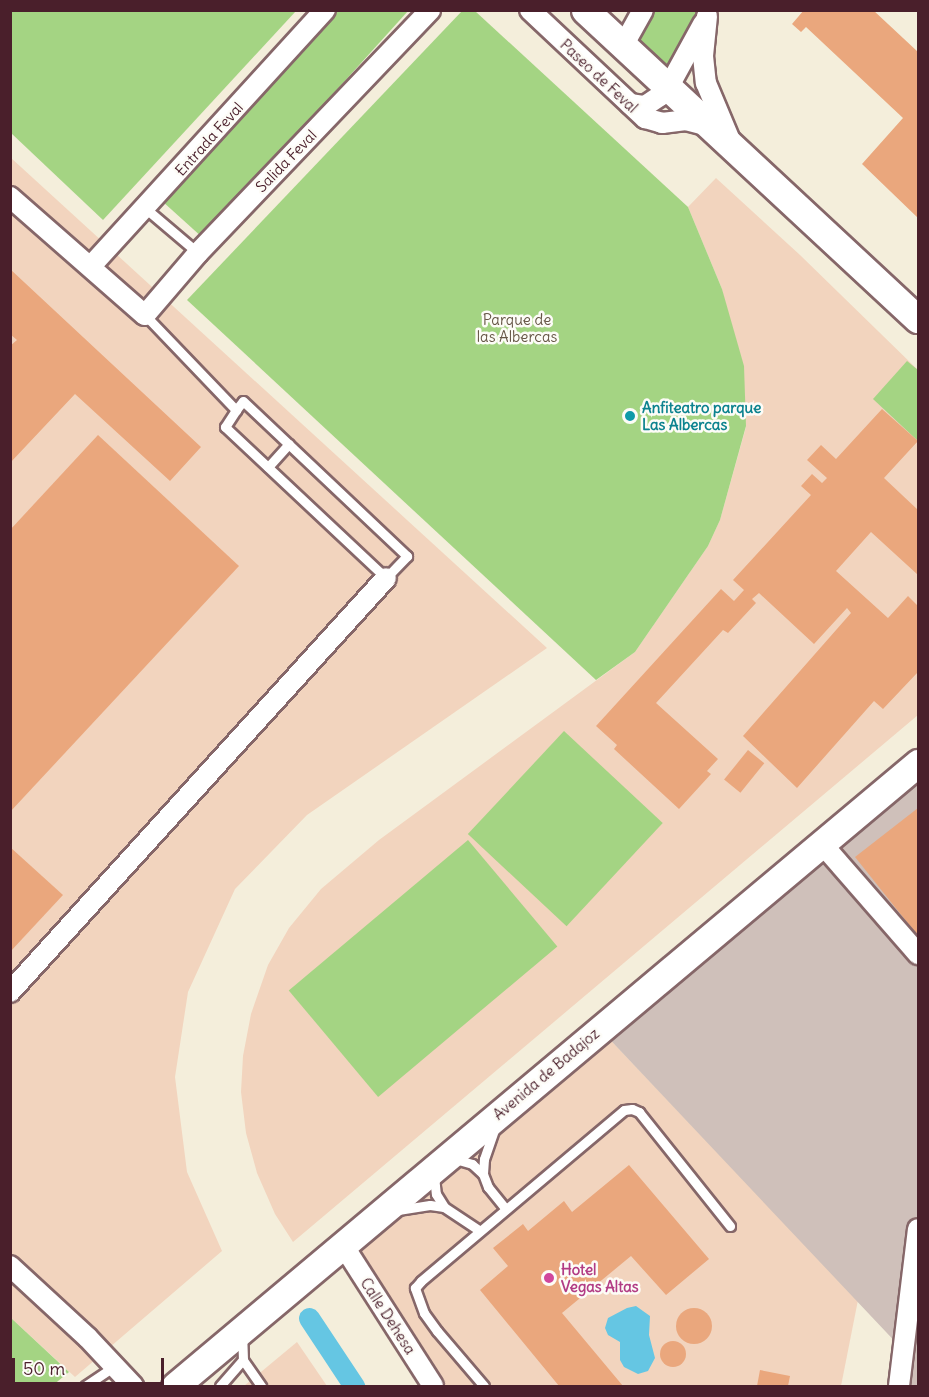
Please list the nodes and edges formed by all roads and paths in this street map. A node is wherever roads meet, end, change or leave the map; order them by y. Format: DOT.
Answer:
graph roads {
  1 [pos="325,10"];
  2 [pos="430,10"];
  3 [pos="530,10"];
  4 [pos="585,10"];
  5 [pos="643,10"];
  6 [pos="709,13"];
  7 [pos="623,46"];
  8 [pos="668,88"];
  9 [pos="630,104"];
  10 [pos="711,127"];
  11 [pos="734,148"];
  12 [pos="10,197"];
  13 [pos="145,208"];
  14 [pos="198,253"];
  15 [pos="91,266"];
  16 [pos="145,315"];
  17 [pos="918,318"];
  18 [pos="236,410"];
  19 [pos="289,444"];
  20 [pos="268,467"];
  21 [pos="386,578"];
  22 [pos="918,763"];
  23 [pos="823,845"];
  24 [pos="918,954"];
  25 [pos="10,992"];
  26 [pos="504,1109"];
  27 [pos="442,1161"];
  28 [pos="483,1174"];
  29 [pos="444,1207"];
  30 [pos="506,1209"];
  31 [pos="381,1213"];
  32 [pos="730,1226"];
  33 [pos="918,1229"];
  34 [pos="480,1231"];
  35 [pos="343,1245"];
  36 [pos="10,1266"];
  37 [pos="242,1331"];
  38 [pos="243,1360"];
  39 [pos="115,1366"];
  40 [pos="85,1386"];
  41 [pos="133,1386"];
  42 [pos="175,1386"];
  43 [pos="220,1386"];
  44 [pos="261,1386"];
  45 [pos="433,1386"];
  46 [pos="484,1386"];
  47 [pos="899,1386"];
  1 -- 13 [label="street, Entrada Feval"];
  2 -- 14 [label="street, Salida Feval"];
  3 -- 9 [label="street, Paseo de Feval"];
  4 -- 7 [label="main road"];
  5 -- 7 [label="street"];
  6 -- 8 [label="street"];
  6 -- 11 [label="street"];
  7 -- 8 [label="main road"];
  8 -- 9 [label="street"];
  8 -- 10 [label="main road"];
  9 -- 10 [label="street, Paseo de Feval"];
  10 -- 11 [label="main road"];
  11 -- 17 [label="main road"];
  12 -- 15 [label="street"];
  13 -- 14 [label="lane"];
  13 -- 15 [label="street, Entrada Feval"];
  14 -- 16 [label="street, Salida Feval"];
  15 -- 16 [label="street"];
  16 -- 18 [label="lane"];
  18 -- 19 [label="lane"];
  18 -- 20 [label="lane"];
  19 -- 20 [label="lane"];
  19 -- 21 [label="lane"];
  20 -- 21 [label="lane"];
  21 -- 25 [label="street"];
  22 -- 23 [label="main road, Avenida de Badajoz"];
  23 -- 24 [label="street"];
  23 -- 26 [label="main road, Avenida de Badajoz"];
  26 -- 27 [label="main road, Avenida de Badajoz"];
  26 -- 28 [label="lane"];
  27 -- 28 [label="lane"];
  27 -- 29 [label="lane"];
  27 -- 31 [label="main road, Avenida de Badajoz"];
  28 -- 30 [label="lane"];
  29 -- 31 [label="lane"];
  29 -- 34 [label="lane"];
  30 -- 32 [label="lane"];
  30 -- 34 [label="lane"];
  31 -- 35 [label="main road, Avenida de Badajoz"];
  33 -- 47 [label="street"];
  34 -- 46 [label="lane"];
  35 -- 37 [label="main road, Avenida de Badajoz"];
  35 -- 45 [label="street, Calle Dehesa"];
  36 -- 39 [label="street"];
  37 -- 38 [label="lane"];
  37 -- 42 [label="main road, Avenida de Badajoz"];
  38 -- 43 [label="lane"];
  38 -- 44 [label="lane"];
  39 -- 40 [label="lane"];
  39 -- 41 [label="street"];
}
